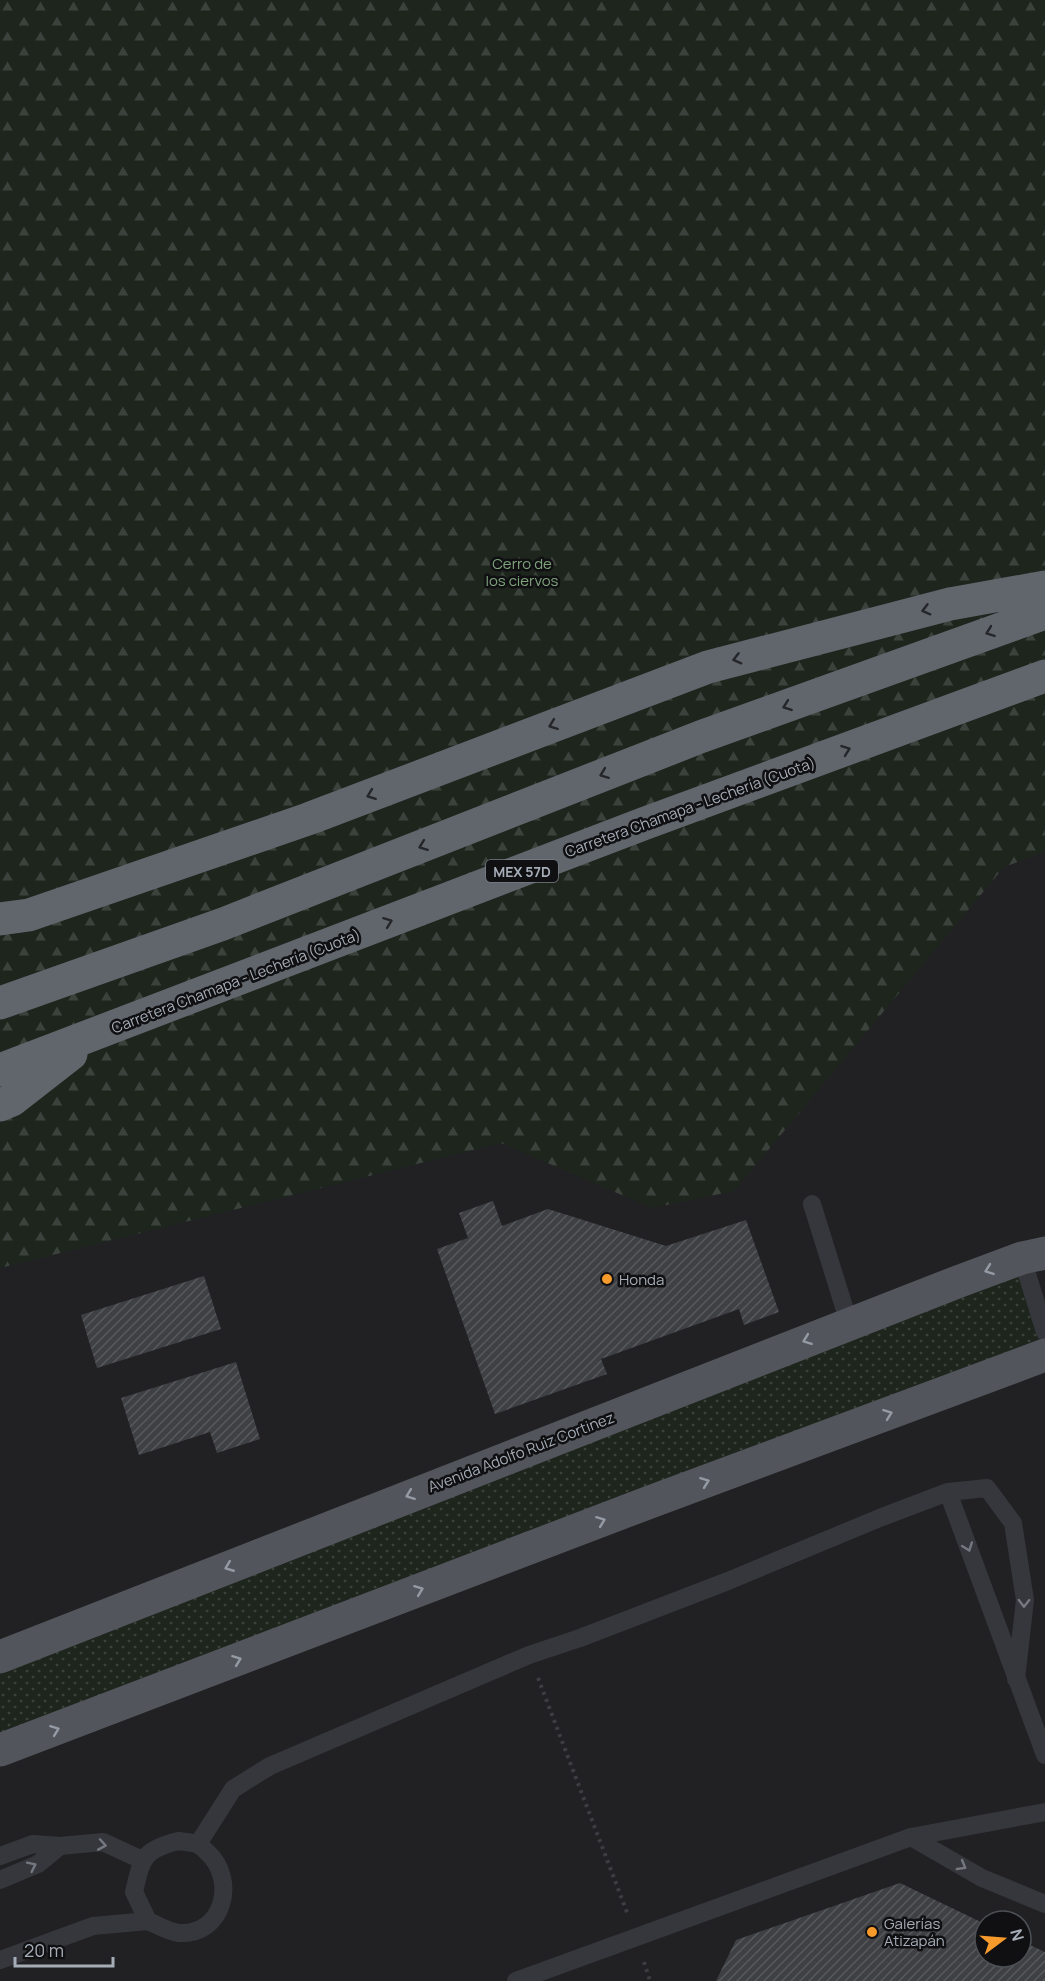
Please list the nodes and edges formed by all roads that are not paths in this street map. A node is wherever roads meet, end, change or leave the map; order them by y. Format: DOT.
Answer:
graph roads {
  1 [pos="1045,587"];
  2 [pos="1045,613"];
  3 [pos="1045,676"];
  4 [pos="0,920"];
  5 [pos="0,1004"];
  6 [pos="98,1034"];
  7 [pos="0,1070"];
  8 [pos="0,1105"];
  9 [pos="812,1204"];
  10 [pos="1034,1256"];
  11 [pos="849,1323"];
  12 [pos="1045,1332"];
  13 [pos="1045,1355"];
  14 [pos="948,1492"];
  15 [pos="0,1657"];
  16 [pos="1016,1680"];
  17 [pos="0,1750"];
  18 [pos="1045,1755"];
  19 [pos="1045,1812"];
  20 [pos="911,1836"];
  21 [pos="198,1844"];
  22 [pos="60,1846"];
  23 [pos="0,1856"];
  24 [pos="142,1860"];
  25 [pos="0,1880"];
  26 [pos="1045,1904"];
  27 [pos="148,1921"];
  28 [pos="0,1960"];
  29 [pos="516,1981"];
  1 -- 4 [label="highway, one-way"];
  2 -- 5 [label="highway, one-way"];
  6 -- 3 [label="highway, Carretera Chamapa - Lechería (Cuota) / MEX 57D, one-way"];
  6 -- 7 [label="highway, Carretera Chamapa - Lechería (Cuota) / MEX 57D"];
  6 -- 8 [label="highway"];
  9 -- 11 [label="lane"];
  10 -- 11 [label="main road, Avenida Adolfo Ruiz Cortinez, one-way"];
  10 -- 12 [label="lane"];
  11 -- 15 [label="main road, Avenida Adolfo Ruiz Cortinez, one-way"];
  17 -- 13 [label="main road, one-way"];
  14 -- 16 [label="lane, one-way"];
  14 -- 16 [label="lane, one-way"];
  14 -- 21 [label="lane"];
  16 -- 18 [label="lane"];
  19 -- 20 [label="lane"];
  20 -- 26 [label="lane, one-way"];
  20 -- 29 [label="lane"];
  21 -- 24 [label="lane"];
  21 -- 27 [label="lane"];
  22 -- 23 [label="lane"];
  22 -- 24 [label="lane, one-way"];
  25 -- 22 [label="lane, one-way"];
  24 -- 27 [label="lane"];
  27 -- 28 [label="lane"];
}
